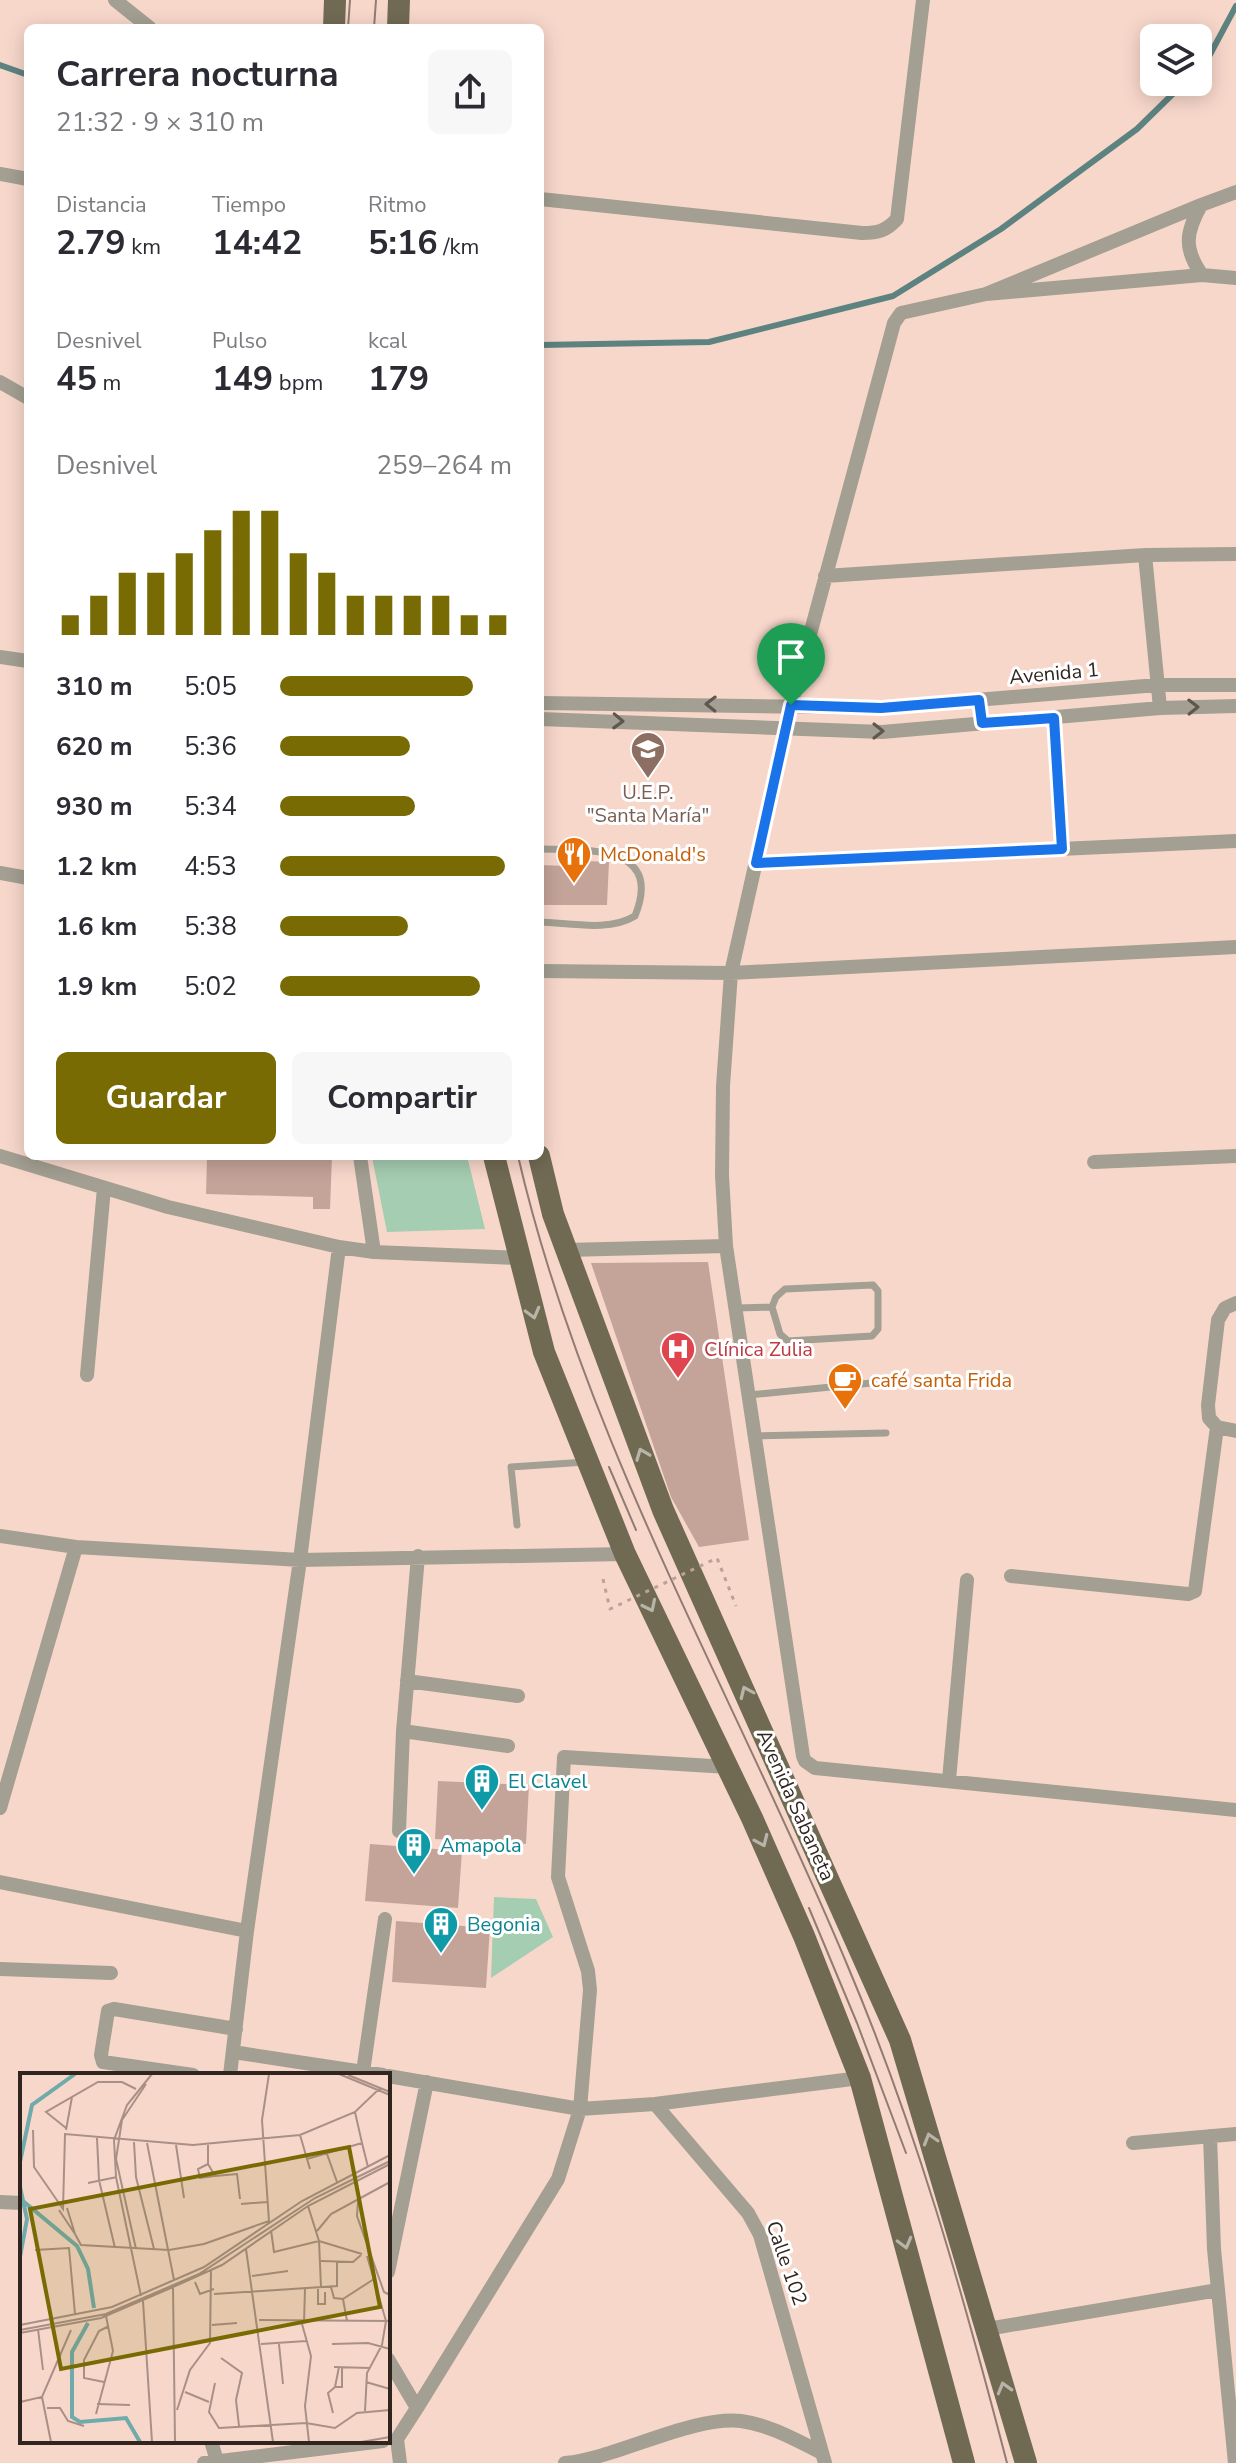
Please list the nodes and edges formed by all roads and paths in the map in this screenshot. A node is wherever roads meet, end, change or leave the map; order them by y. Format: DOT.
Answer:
graph roads {
  1 [pos="115,0"];
  2 [pos="335,0"];
  3 [pos="399,0"];
  4 [pos="923,0"];
  5 [pos="145,24"];
  6 [pos="334,24"];
  7 [pos="398,24"];
  8 [pos="0,174"];
  9 [pos="24,178"];
  10 [pos="1236,192"];
  11 [pos="544,199"];
  12 [pos="1201,205"];
  13 [pos="1202,275"];
  14 [pos="1236,278"];
  15 [pos="986,294"];
  16 [pos="0,382"];
  17 [pos="24,396"];
  18 [pos="1236,554"];
  19 [pos="1145,555"];
  20 [pos="825,576"];
  21 [pos="0,657"];
  22 [pos="24,660"];
  23 [pos="1157,685"];
  24 [pos="1236,685"];
  25 [pos="979,700"];
  26 [pos="544,703"];
  27 [pos="791,705"];
  28 [pos="1236,706"];
  29 [pos="1160,708"];
  30 [pos="1054,718"];
  31 [pos="544,719"];
  32 [pos="982,723"];
  33 [pos="787,726"];
  34 [pos="1236,841"];
  35 [pos="544,849"];
  36 [pos="1062,849"];
  37 [pos="756,863"];
  38 [pos="0,873"];
  39 [pos="24,877"];
  40 [pos="544,922"];
  41 [pos="1236,947"];
  42 [pos="544,971"];
  43 [pos="731,973"];
  44 [pos="0,1156"];
  45 [pos="1236,1156"];
  46 [pos="361,1160"];
  47 [pos="495,1160"];
  48 [pos="540,1160"];
  49 [pos="1094,1162"];
  50 [pos="104,1188"];
  51 [pos="726,1246"];
  52 [pos="339,1247"];
  53 [pos="566,1250"];
  54 [pos="374,1252"];
  55 [pos="519,1258"];
  56 [pos="1236,1303"];
  57 [pos="772,1307"];
  58 [pos="734,1308"];
  59 [pos="87,1375"];
  60 [pos="882,1382"];
  61 [pos="747,1395"];
  62 [pos="1217,1427"];
  63 [pos="1236,1431"];
  64 [pos="886,1433"];
  65 [pos="753,1436"];
  66 [pos="588,1462"];
  67 [pos="517,1525"];
  68 [pos="0,1536"];
  69 [pos="76,1547"];
  70 [pos="625,1554"];
  71 [pos="418,1556"];
  72 [pos="300,1560"];
  73 [pos="1011,1576"];
  74 [pos="603,1579"];
  75 [pos="967,1580"];
  76 [pos="736,1606"];
  77 [pos="407,1681"];
  78 [pos="518,1696"];
  79 [pos="403,1731"];
  80 [pos="508,1746"];
  81 [pos="728,1767"];
  82 [pos="949,1780"];
  83 [pos="0,1808"];
  84 [pos="1236,1810"];
  85 [pos="399,1831"];
  86 [pos="0,1882"];
  87 [pos="385,1919"];
  88 [pos="247,1931"];
  89 [pos="0,1969"];
  90 [pos="111,1973"];
  91 [pos="236,2029"];
  92 [pos="233,2052"];
  93 [pos="363,2072"];
  94 [pos="179,2073"];
  95 [pos="230,2073"];
  96 [pos="370,2073"];
  97 [pos="390,2076"];
  98 [pos="860,2078"];
  99 [pos="427,2082"];
  100 [pos="655,2104"];
  101 [pos="580,2109"];
  102 [pos="1236,2134"];
  103 [pos="1210,2136"];
  104 [pos="1133,2143"];
  105 [pos="0,2202"];
  106 [pos="20,2203"];
  107 [pos="394,2207"];
  108 [pos="390,2250"];
  109 [pos="1218,2290"];
  110 [pos="987,2329"];
  111 [pos="390,2362"];
  112 [pos="417,2408"];
  113 [pos="390,2439"];
  114 [pos="390,2442"];
  115 [pos="365,2443"];
  116 [pos="824,2458"];
  117 [pos="210,2462"];
  118 [pos="400,2463"];
  119 [pos="565,2463"];
  120 [pos="964,2463"];
  121 [pos="1026,2463"];
  122 [pos="1235,2463"];
  1 -- 5 [label="street"];
  2 -- 6 [label="main road"];
  3 -- 7 [label="main road"];
  4 -- 11 [label="street"];
  8 -- 9 [label="street"];
  10 -- 12 [label="street"];
  12 -- 13 [label="street"];
  12 -- 15 [label="street"];
  13 -- 14 [label="street"];
  13 -- 15 [label="street"];
  15 -- 20 [label="street"];
  16 -- 17 [label="street"];
  18 -- 19 [label="street"];
  19 -- 20 [label="street"];
  19 -- 23 [label="street"];
  20 -- 27 [label="street"];
  21 -- 22 [label="street"];
  23 -- 24 [label="street, Avenida 1"];
  23 -- 25 [label="street, Avenida 1"];
  23 -- 29 [label="street"];
  25 -- 27 [label="street, Avenida 1"];
  25 -- 32 [label="street"];
  27 -- 26 [label="street, Avenida 1, one-way"];
  27 -- 33 [label="street"];
  29 -- 28 [label="street, one-way"];
  29 -- 30 [label="street"];
  30 -- 32 [label="street"];
  30 -- 36 [label="street"];
  31 -- 33 [label="street, one-way"];
  33 -- 32 [label="street, one-way"];
  33 -- 37 [label="street"];
  34 -- 36 [label="street"];
  35 -- 40 [label="lane"];
  36 -- 37 [label="street"];
  37 -- 43 [label="street"];
  38 -- 39 [label="street"];
  41 -- 43 [label="street"];
  42 -- 43 [label="street"];
  43 -- 51 [label="street"];
  44 -- 50 [label="street"];
  45 -- 49 [label="street"];
  46 -- 54 [label="street"];
  47 -- 55 [label="main road"];
  48 -- 53 [label="main road, Avenida Sabaneta"];
  50 -- 52 [label="street"];
  50 -- 59 [label="street"];
  51 -- 53 [label="street"];
  51 -- 58 [label="street"];
  52 -- 54 [label="street"];
  52 -- 72 [label="street"];
  110 -- 53 [label="main road, Avenida Sabaneta, one-way"];
  54 -- 55 [label="street"];
  55 -- 66 [label="main road, one-way"];
  56 -- 62 [label="street"];
  57 -- 57 [label="lane"];
  57 -- 58 [label="lane"];
  58 -- 61 [label="street"];
  60 -- 61 [label="lane"];
  61 -- 65 [label="street"];
  62 -- 63 [label="street"];
  62 -- 73 [label="street"];
  64 -- 65 [label="lane"];
  65 -- 82 [label="street"];
  66 -- 67 [label="lane"];
  66 -- 70 [label="main road"];
  68 -- 69 [label="street"];
  69 -- 72 [label="street"];
  69 -- 83 [label="street"];
  70 -- 71 [label="street"];
  70 -- 81 [label="main road, one-way"];
  71 -- 72 [label="street"];
  71 -- 77 [label="street"];
  72 -- 88 [label="street"];
  74 -- 76 [label="path, bridge"];
  75 -- 82 [label="street"];
  77 -- 78 [label="street"];
  77 -- 79 [label="street"];
  79 -- 80 [label="street"];
  79 -- 85 [label="street"];
  81 -- 98 [label="main road, one-way"];
  81 -- 101 [label="street"];
  82 -- 84 [label="street"];
  86 -- 88 [label="street"];
  87 -- 93 [label="street"];
  88 -- 91 [label="street"];
  89 -- 90 [label="street"];
  91 -- 92 [label="street"];
  91 -- 94 [label="street"];
  92 -- 93 [label="street"];
  92 -- 95 [label="street"];
  93 -- 96 [label="street"];
  97 -- 99 [label="street"];
  98 -- 100 [label="street"];
  98 -- 120 [label="main road, one-way"];
  99 -- 101 [label="street"];
  99 -- 107 [label="street"];
  100 -- 101 [label="street"];
  100 -- 116 [label="street, Calle 102"];
  101 -- 112 [label="street"];
  102 -- 103 [label="street"];
  103 -- 104 [label="street"];
  103 -- 109 [label="street"];
  105 -- 106 [label="street"];
  107 -- 108 [label="street"];
  109 -- 110 [label="street"];
  109 -- 122 [label="street"];
  121 -- 110 [label="main road, Avenida Sabaneta, one-way"];
  111 -- 112 [label="street"];
  112 -- 113 [label="street"];
  114 -- 118 [label="street"];
  115 -- 117 [label="street"];
  116 -- 119 [label="street"];
}
